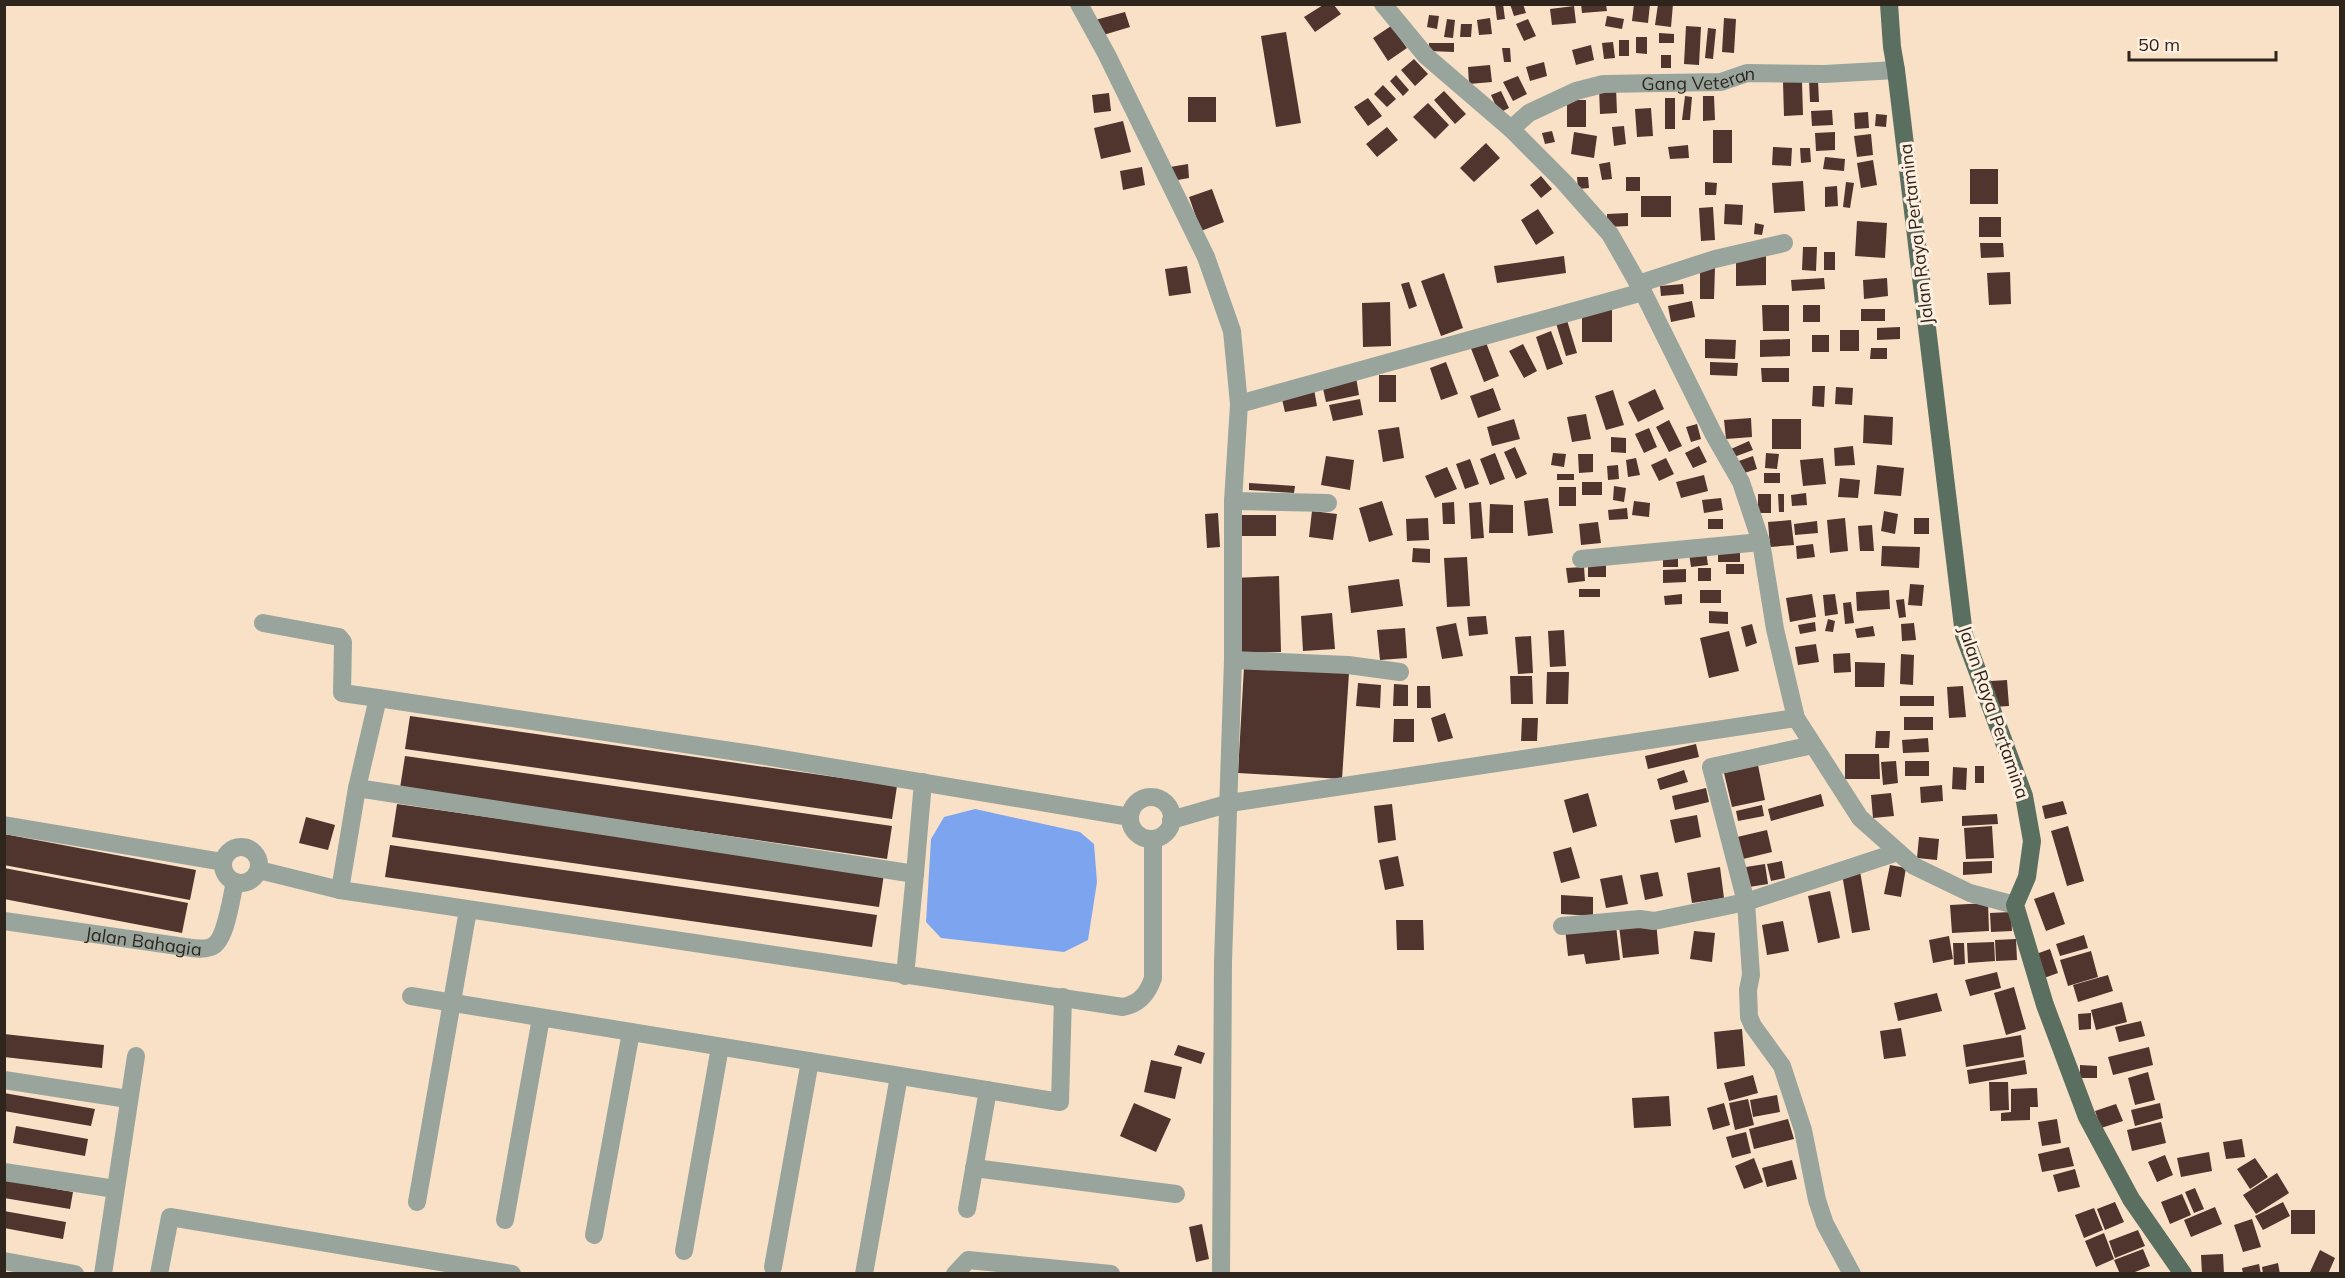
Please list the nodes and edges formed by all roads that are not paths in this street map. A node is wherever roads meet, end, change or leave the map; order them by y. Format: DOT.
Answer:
graph roads {
  1 [pos="1079,4"];
  2 [pos="1383,4"];
  3 [pos="1889,4"];
  4 [pos="1896,70"];
  5 [pos="1510,129"];
  6 [pos="1784,243"];
  7 [pos="1640,288"];
  8 [pos="1239,404"];
  9 [pos="1233,501"];
  10 [pos="1328,503"];
  11 [pos="1761,542"];
  12 [pos="1581,559"];
  13 [pos="263,623"];
  14 [pos="1233,660"];
  15 [pos="1400,672"];
  16 [pos="378,698"];
  17 [pos="1796,718"];
  18 [pos="1813,745"];
  19 [pos="922,782"];
  20 [pos="357,788"];
  21 [pos="1230,803"];
  22 [pos="1130,817"];
  23 [pos="1171,820"];
  24 [pos="4,825"];
  25 [pos="1153,839"];
  26 [pos="1898,852"];
  27 [pos="223,862"];
  28 [pos="259,870"];
  29 [pos="915,874"];
  30 [pos="235,882"];
  31 [pos="340,890"];
  32 [pos="1746,902"];
  33 [pos="2015,905"];
  34 [pos="468,910"];
  35 [pos="4,921"];
  36 [pos="1562,926"];
  37 [pos="905,976"];
  38 [pos="411,996"];
  39 [pos="1064,997"];
  40 [pos="451,1003"];
  41 [pos="541,1018"];
  42 [pos="631,1032"];
  43 [pos="720,1047"];
  44 [pos="135,1056"];
  45 [pos="810,1061"];
  46 [pos="899,1076"];
  47 [pos="4,1080"];
  48 [pos="988,1090"];
  49 [pos="128,1099"];
  50 [pos="974,1168"];
  51 [pos="4,1172"];
  52 [pos="115,1189"];
  53 [pos="1176,1194"];
  54 [pos="417,1203"];
  55 [pos="967,1209"];
  56 [pos="505,1220"];
  57 [pos="594,1236"];
  58 [pos="684,1251"];
  59 [pos="4,1261"];
  60 [pos="773,1267"];
  61 [pos="462,1269"];
  62 [pos="75,1274"];
  63 [pos="103,1274"];
  64 [pos="159,1274"];
  65 [pos="512,1274"];
  66 [pos="864,1274"];
  67 [pos="955,1274"];
  68 [pos="1111,1274"];
  69 [pos="1221,1274"];
  70 [pos="1852,1274"];
  71 [pos="2183,1274"];
  1 -- 8 [label="street"];
  2 -- 5 [label="street"];
  3 -- 4 [label="main road, Jalan Raya Pertamina"];
  4 -- 5 [label="street, Gang Veteran"];
  4 -- 33 [label="main road, Jalan Raya Pertamina"];
  5 -- 7 [label="street"];
  6 -- 7 [label="street"];
  7 -- 8 [label="street"];
  7 -- 11 [label="street"];
  8 -- 9 [label="street"];
  9 -- 10 [label="street"];
  9 -- 14 [label="street"];
  11 -- 12 [label="street"];
  11 -- 17 [label="street"];
  13 -- 16 [label="street"];
  14 -- 15 [label="street"];
  14 -- 21 [label="street"];
  16 -- 19 [label="street"];
  16 -- 20 [label="street"];
  17 -- 18 [label="street"];
  17 -- 21 [label="street"];
  18 -- 26 [label="street"];
  18 -- 32 [label="street"];
  19 -- 22 [label="street"];
  19 -- 29 [label="street"];
  20 -- 29 [label="street"];
  20 -- 31 [label="street"];
  21 -- 23 [label="street"];
  21 -- 69 [label="street"];
  22 -- 23 [label="street"];
  22 -- 25 [label="street"];
  23 -- 25 [label="street"];
  24 -- 27 [label="street"];
  25 -- 39 [label="street"];
  26 -- 32 [label="street"];
  26 -- 33 [label="street"];
  27 -- 28 [label="street"];
  27 -- 30 [label="street"];
  28 -- 30 [label="street"];
  28 -- 31 [label="street"];
  29 -- 37 [label="street"];
  30 -- 35 [label="street, Jalan Bahagia"];
  31 -- 34 [label="street"];
  32 -- 36 [label="street"];
  32 -- 70 [label="street"];
  33 -- 71 [label="main road"];
  34 -- 37 [label="street"];
  34 -- 40 [label="street"];
  37 -- 39 [label="street"];
  38 -- 40 [label="street"];
  39 -- 48 [label="street"];
  40 -- 41 [label="street"];
  40 -- 54 [label="street"];
  41 -- 42 [label="street"];
  41 -- 56 [label="street"];
  42 -- 43 [label="street"];
  42 -- 57 [label="street"];
  43 -- 45 [label="street"];
  43 -- 58 [label="street"];
  44 -- 49 [label="street"];
  45 -- 46 [label="street"];
  45 -- 60 [label="street"];
  46 -- 48 [label="street"];
  46 -- 66 [label="street"];
  47 -- 49 [label="street"];
  48 -- 50 [label="street"];
  49 -- 52 [label="street"];
  50 -- 53 [label="street"];
  50 -- 55 [label="street"];
  51 -- 52 [label="street"];
  52 -- 63 [label="street"];
  59 -- 62 [label="street"];
  61 -- 64 [label="street"];
  61 -- 65 [label="street"];
  67 -- 68 [label="street"];
}
